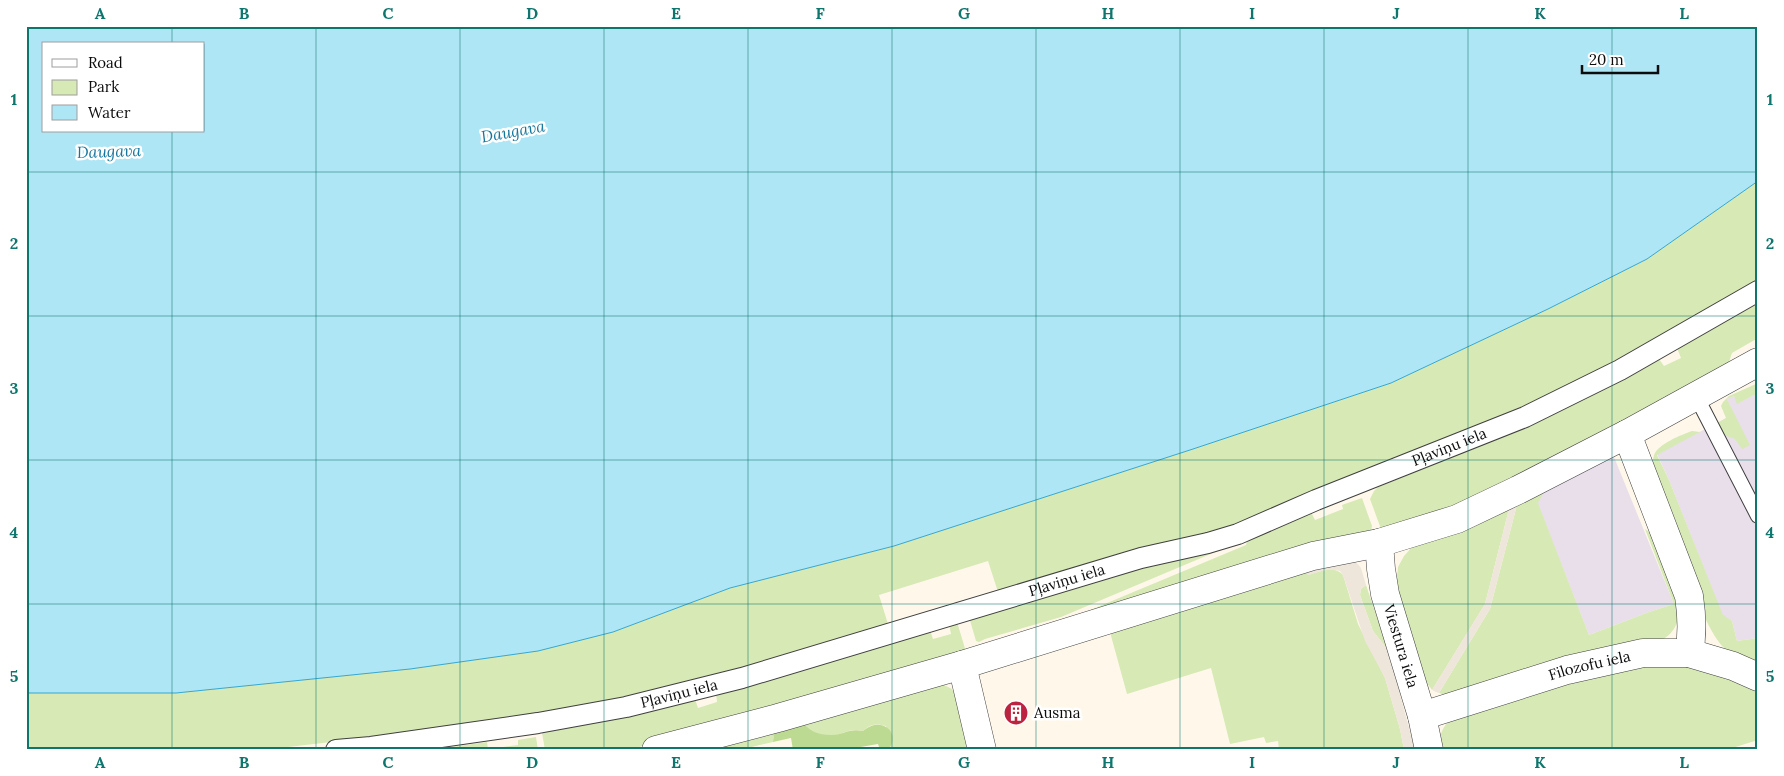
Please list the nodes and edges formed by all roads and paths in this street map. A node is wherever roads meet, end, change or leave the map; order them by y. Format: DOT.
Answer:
graph roads {
  1 [pos="1758,291"];
  2 [pos="1758,362"];
  3 [pos="1696,396"];
  4 [pos="1627,434"];
  5 [pos="1754,500"];
  6 [pos="1758,516"];
  7 [pos="1380,543"];
  8 [pos="1689,654"];
  9 [pos="962,665"];
  10 [pos="1758,677"];
  11 [pos="1422,716"];
  12 [pos="336,750"];
  13 [pos="656,750"];
  14 [pos="982,750"];
  15 [pos="1429,750"];
  1 -- 12 [label="street, Pļaviņu iela"];
  2 -- 3 [label="street"];
  3 -- 4 [label="street"];
  3 -- 5 [label="lane"];
  4 -- 7 [label="street"];
  4 -- 8 [label="street"];
  5 -- 6 [label="lane"];
  7 -- 9 [label="street"];
  7 -- 11 [label="street, Viestura iela"];
  8 -- 10 [label="street, Filozofu iela"];
  8 -- 11 [label="street, Filozofu iela"];
  9 -- 13 [label="street"];
  9 -- 14 [label="street"];
  11 -- 15 [label="street, Viestura iela"];
}
